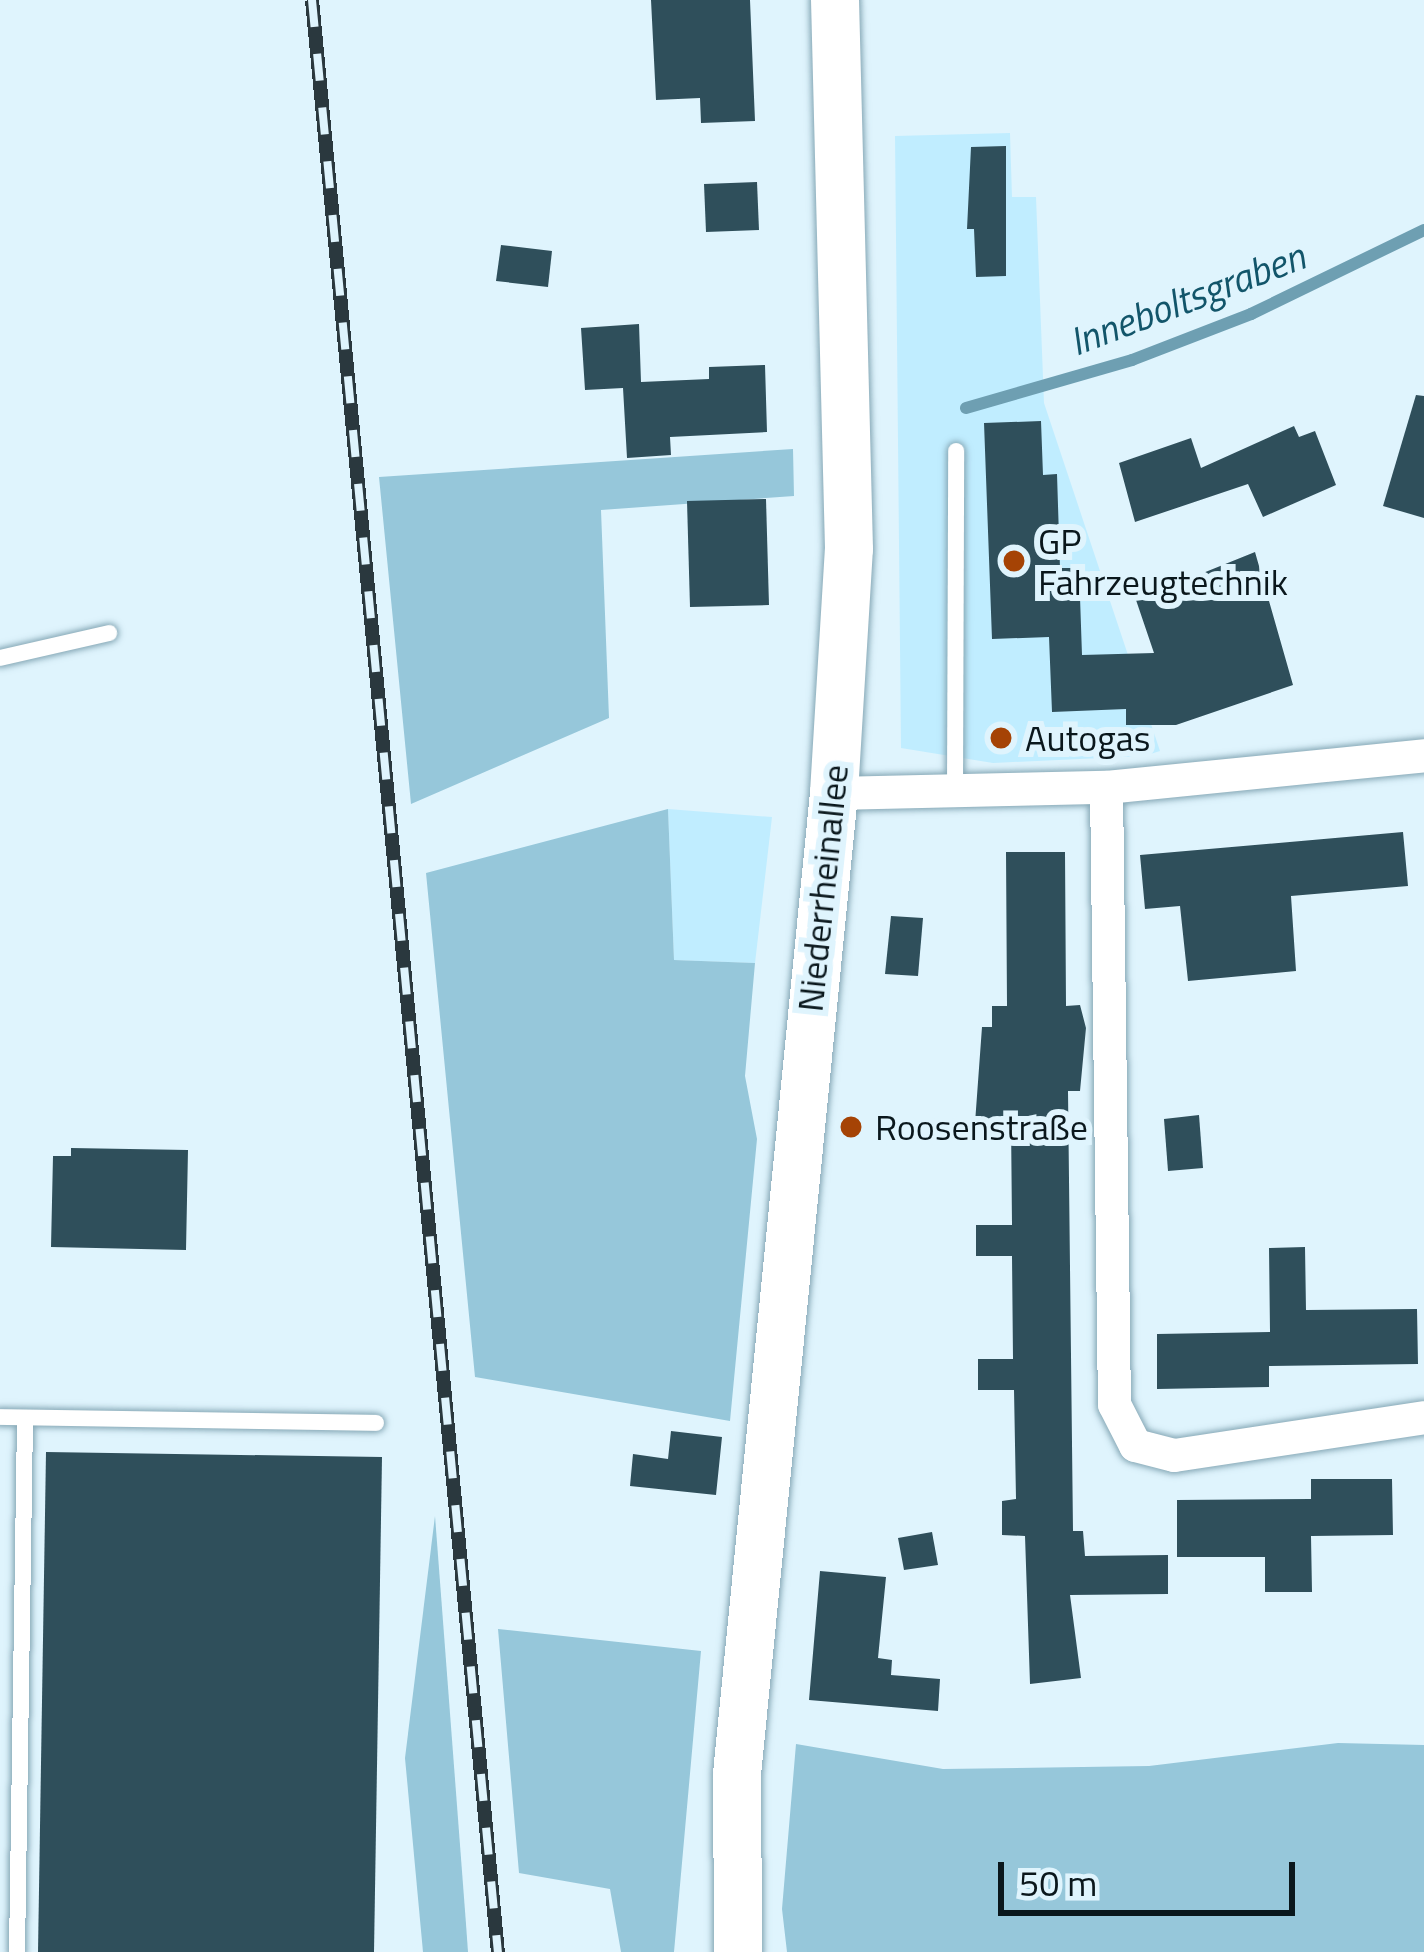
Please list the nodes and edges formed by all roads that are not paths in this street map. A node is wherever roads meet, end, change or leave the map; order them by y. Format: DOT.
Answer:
graph roads {
  1 [pos="855,0"];
  2 [pos="836,23"];
  3 [pos="956,451"];
  4 [pos="109,633"];
  5 [pos="0,658"];
  6 [pos="1424,755"];
  7 [pos="1106,787"];
  8 [pos="834,793"];
  9 [pos="955,795"];
  10 [pos="1424,1417"];
  11 [pos="0,1418"];
  12 [pos="25,1418"];
  13 [pos="376,1423"];
  14 [pos="737,1774"];
  15 [pos="17,1952"];
  16 [pos="706,1952"];
  17 [pos="738,1952"];
  1 -- 2 [label="main road"];
  2 -- 8 [label="main road, Niederrheinallee"];
  3 -- 9 [label="lane"];
  4 -- 5 [label="lane"];
  6 -- 7 [label="street"];
  7 -- 9 [label="street"];
  7 -- 10 [label="street"];
  8 -- 9 [label="street"];
  8 -- 14 [label="main road, Niederrheinallee"];
  11 -- 12 [label="lane"];
  12 -- 13 [label="lane"];
  12 -- 15 [label="lane"];
  14 -- 16 [label="main road, Niederrheinallee"];
  14 -- 17 [label="main road, Niederrheinallee"];
}
